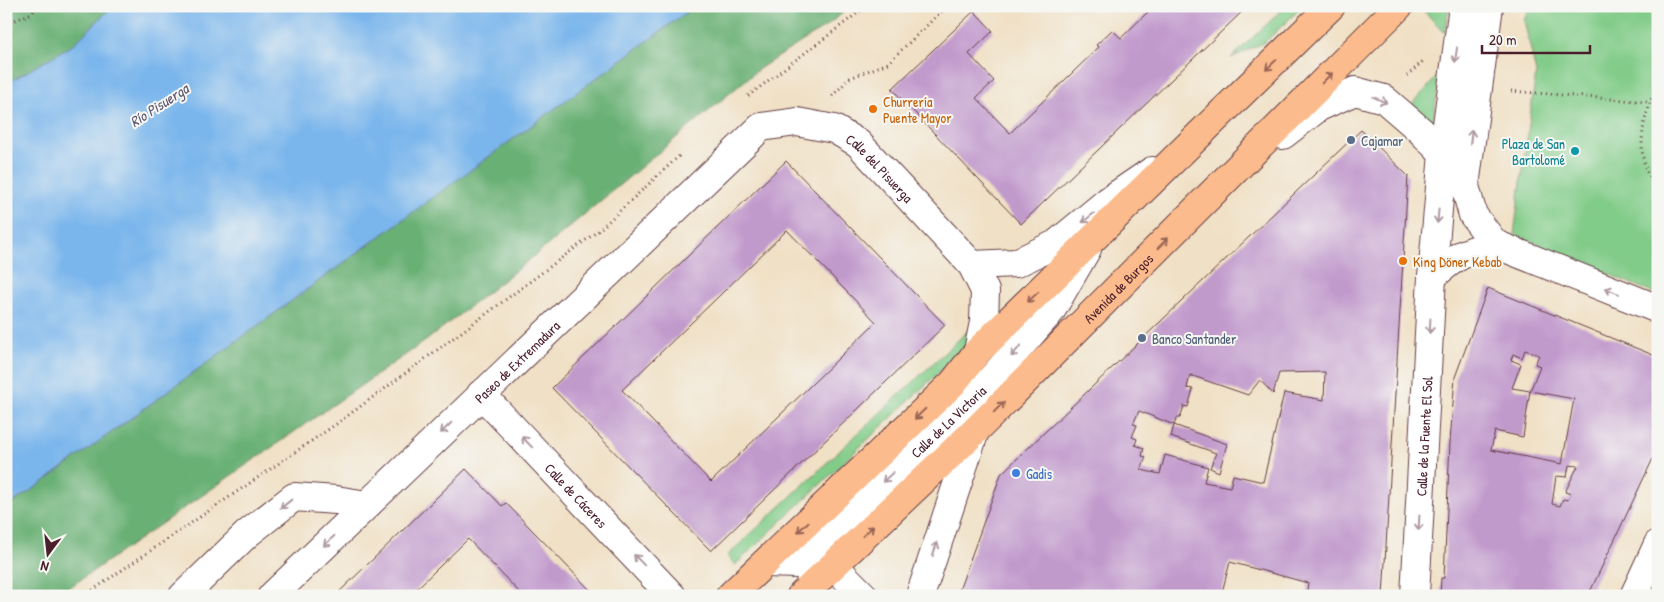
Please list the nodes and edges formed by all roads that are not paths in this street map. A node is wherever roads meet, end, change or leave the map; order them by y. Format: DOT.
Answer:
graph roads {
  1 [pos="1330,6"];
  2 [pos="1399,6"];
  3 [pos="1463,6"];
  4 [pos="1488,6"];
  5 [pos="761,127"];
  6 [pos="1184,149"];
  7 [pos="1443,154"];
  8 [pos="1223,183"];
  9 [pos="1093,239"];
  10 [pos="1495,244"];
  11 [pos="972,265"];
  12 [pos="1432,277"];
  13 [pos="1658,309"];
  14 [pos="978,351"];
  15 [pos="481,394"];
  16 [pos="975,431"];
  17 [pos="367,505"];
  18 [pos="1658,544"];
  19 [pos="765,563"];
  20 [pos="813,581"];
  21 [pos="183,596"];
  22 [pos="272,596"];
  23 [pos="672,596"];
  24 [pos="730,596"];
  25 [pos="864,596"];
  26 [pos="920,596"];
  27 [pos="1415,596"];
  28 [pos="1634,596"];
  1 -- 6 [label="highway, one-way"];
  8 -- 2 [label="highway, Avenida de Burgos, one-way"];
  3 -- 7 [label="street, Calle de la Fuente El Sol, one-way"];
  10 -- 4 [label="street, one-way"];
  5 -- 11 [label="street, Calle del Pisuerga"];
  5 -- 15 [label="street, Paseo de Extremadura"];
  6 -- 9 [label="highway"];
  6 -- 11 [label="street, one-way"];
  8 -- 7 [label="street, one-way"];
  7 -- 12 [label="street, Calle de la Fuente El Sol, one-way"];
  16 -- 8 [label="highway, Avenida de Burgos, one-way"];
  9 -- 14 [label="highway, one-way"];
  9 -- 20 [label="street, Calle de La Victoria, one-way"];
  10 -- 12 [label="street"];
  13 -- 10 [label="street, one-way"];
  11 -- 14 [label="street, Calle del Pisuerga"];
  12 -- 27 [label="street, Calle de la Fuente El Sol, one-way"];
  14 -- 19 [label="highway, one-way"];
  15 -- 17 [label="street, Paseo de Extremadura, one-way"];
  23 -- 15 [label="street, Calle de Cáceres, one-way"];
  20 -- 16 [label="highway, Avenida de Burgos, one-way"];
  26 -- 16 [label="street, Calle de La Victoria, one-way"];
  17 -- 21 [label="street, one-way"];
  17 -- 22 [label="street, Paseo de Extremadura, one-way"];
  18 -- 28 [label="street"];
  19 -- 20 [label="street"];
  19 -- 24 [label="highway"];
  20 -- 25 [label="street"];
}
